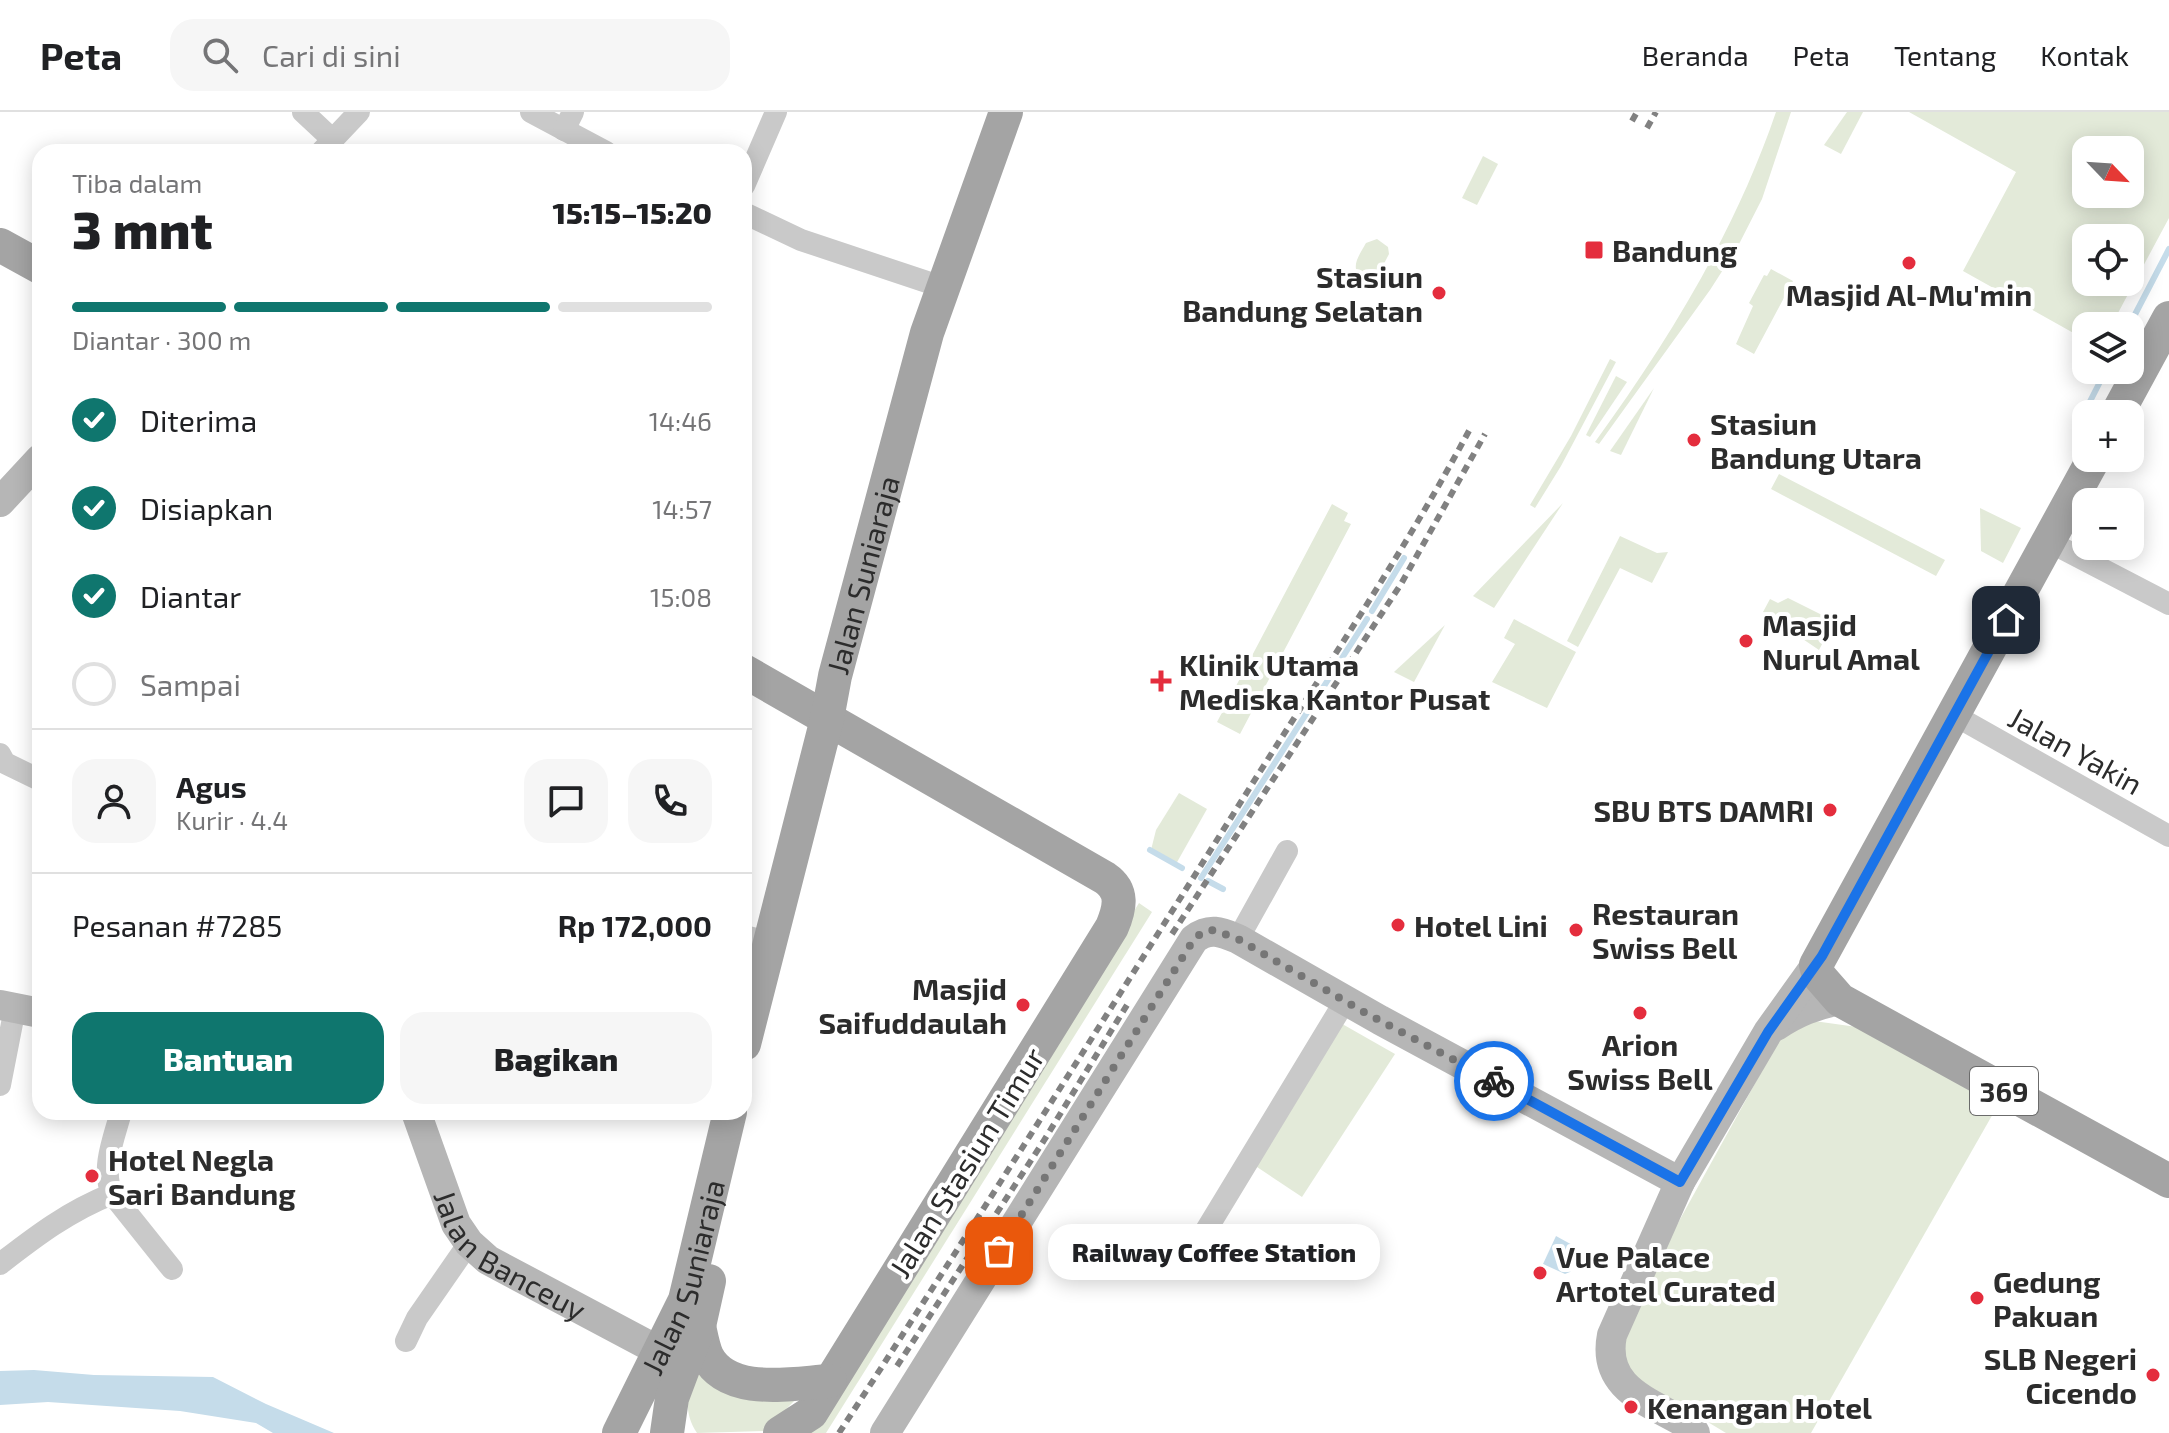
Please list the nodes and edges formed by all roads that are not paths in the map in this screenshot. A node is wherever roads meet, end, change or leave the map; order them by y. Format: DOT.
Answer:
graph roads {
  1 [pos="303,112"];
  2 [pos="359,112"];
  3 [pos="531,112"];
  4 [pos="776,112"];
  5 [pos="1006,112"];
  6 [pos="568,121"];
  7 [pos="326,144"];
  8 [pos="329,144"];
  9 [pos="596,144"];
  10 [pos="752,168"];
  11 [pos="752,217"];
  12 [pos="0,245"];
  13 [pos="32,263"];
  14 [pos="942,287"];
  15 [pos="2168,321"];
  16 [pos="2125,400"];
  17 [pos="32,468"];
  18 [pos="2086,472"];
  19 [pos="0,502"];
  20 [pos="2048,541"];
  21 [pos="2169,604"];
  22 [pos="752,676"];
  23 [pos="1954,715"];
  24 [pos="827,719"];
  25 [pos="2,763"];
  26 [pos="32,776"];
  27 [pos="2169,836"];
  28 [pos="1287,851"];
  29 [pos="756,939"];
  30 [pos="1238,939"];
  31 [pos="1816,965"];
  32 [pos="752,974"];
  33 [pos="1840,1000"];
  34 [pos="1341,1007"];
  35 [pos="18,1009"];
  36 [pos="1768,1032"];
  37 [pos="0,1085"];
  38 [pos="119,1120"];
  39 [pos="419,1120"];
  40 [pos="728,1120"];
  41 [pos="715,1181"];
  42 [pos="2169,1181"];
  43 [pos="1680,1182"];
  44 [pos="112,1194"];
  45 [pos="1205,1232"];
  46 [pos="469,1243"];
  47 [pos="0,1264"];
  48 [pos="172,1269"];
  49 [pos="699,1326"];
  50 [pos="406,1341"];
  51 [pos="659,1351"];
  52 [pos="830,1381"];
  53 [pos="619,1433"];
  54 [pos="667,1433"];
  55 [pos="780,1433"];
  56 [pos="885,1433"];
  57 [pos="1695,1433"];
  1 -- 7 [label="street"];
  2 -- 8 [label="street"];
  3 -- 6 [label="street"];
  4 -- 10 [label="street"];
  5 -- 14 [label="main road, Jalan Suniaraja"];
  6 -- 9 [label="street"];
  11 -- 14 [label="street"];
  12 -- 13 [label="main road"];
  14 -- 24 [label="main road, Jalan Suniaraja"];
  15 -- 16 [label="main road"];
  17 -- 19 [label="main road"];
  18 -- 20 [label="main road"];
  20 -- 21 [label="street"];
  20 -- 23 [label="main road"];
  22 -- 24 [label="main road"];
  23 -- 27 [label="street, Jalan Yakin"];
  23 -- 31 [label="main road"];
  24 -- 29 [label="main road, Jalan Suniaraja"];
  24 -- 52 [label="main road, Jalan Stasiun Timur"];
  25 -- 26 [label="street"];
  28 -- 30 [label="street"];
  29 -- 32 [label="main road, Jalan Suniaraja"];
  30 -- 34 [label="main road"];
  30 -- 56 [label="main road"];
  31 -- 33 [label="main road, 369"];
  31 -- 36 [label="main road"];
  33 -- 36 [label="main road"];
  33 -- 42 [label="main road, 369"];
  34 -- 43 [label="main road"];
  34 -- 45 [label="street"];
  35 -- 37 [label="street"];
  36 -- 43 [label="main road"];
  38 -- 44 [label="street"];
  39 -- 46 [label="main road, Jalan Banceuy"];
  40 -- 41 [label="main road, Jalan Suniaraja"];
  41 -- 49 [label="main road"];
  41 -- 51 [label="main road, Jalan Suniaraja"];
  43 -- 57 [label="main road"];
  44 -- 47 [label="street"];
  44 -- 48 [label="street"];
  46 -- 50 [label="street"];
  46 -- 51 [label="main road, Jalan Banceuy"];
  49 -- 52 [label="main road"];
  49 -- 54 [label="main road"];
  51 -- 53 [label="main road, Jalan Suniaraja"];
  52 -- 55 [label="main road, Jalan Stasiun Timur"];
}
